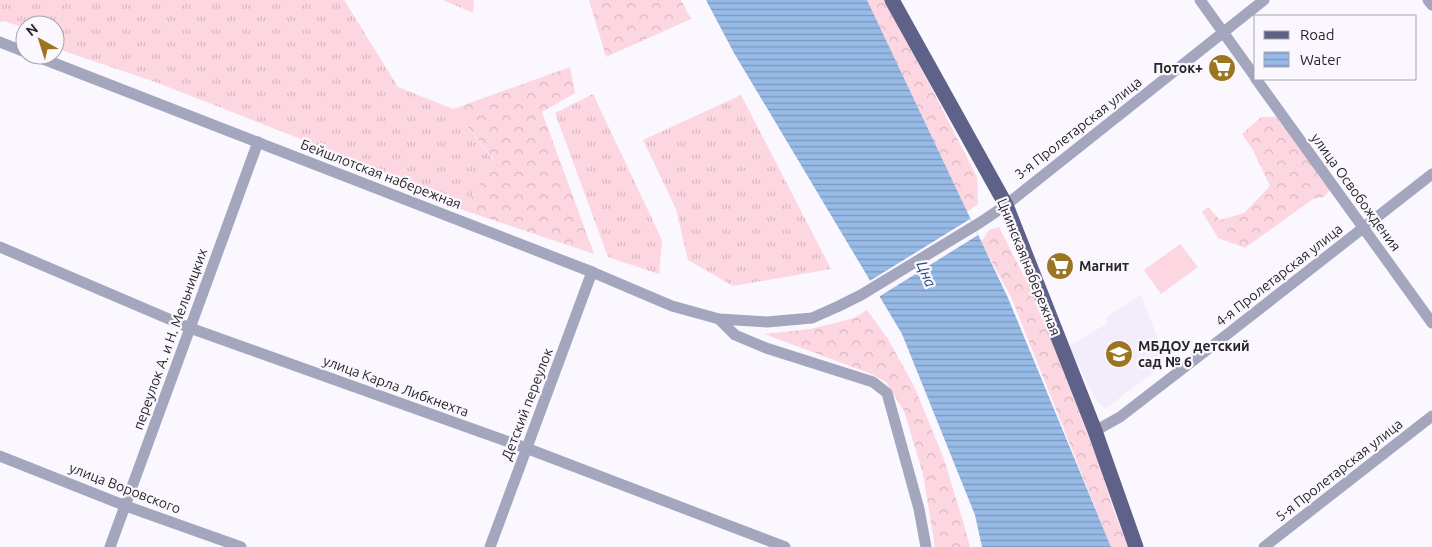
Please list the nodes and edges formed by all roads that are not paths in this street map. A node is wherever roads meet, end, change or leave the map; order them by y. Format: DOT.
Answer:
graph roads {
  1 [pos="892,0"];
  2 [pos="1200,0"];
  3 [pos="1264,0"];
  4 [pos="1428,0"];
  5 [pos="1432,5"];
  6 [pos="1223,33"];
  7 [pos="1,46"];
  8 [pos="15,50"];
  9 [pos="59,65"];
  10 [pos="1254,75"];
  11 [pos="1257,80"];
  12 [pos="258,142"];
  13 [pos="1432,174"];
  14 [pos="1006,205"];
  15 [pos="981,222"];
  16 [pos="1363,228"];
  17 [pos="0,247"];
  18 [pos="592,272"];
  19 [pos="719,319"];
  20 [pos="1432,324"];
  21 [pos="190,328"];
  22 [pos="1432,416"];
  23 [pos="1095,431"];
  24 [pos="526,448"];
  25 [pos="0,456"];
  26 [pos="126,506"];
  27 [pos="110,547"];
  28 [pos="240,547"];
  29 [pos="490,547"];
  30 [pos="785,547"];
  31 [pos="926,547"];
  32 [pos="1136,547"];
  33 [pos="1264,547"];
  1 -- 14 [label="main road, Цнинская набережная"];
  2 -- 6 [label="street, улица Освобождения"];
  3 -- 6 [label="street, 3-я Пролетарская улица"];
  4 -- 5 [label="street"];
  6 -- 10 [label="street, улица Освобождения"];
  6 -- 14 [label="street, 3-я Пролетарская улица"];
  7 -- 8 [label="street"];
  9 -- 12 [label="street, Бейшлотская набережная"];
  11 -- 16 [label="street, улица Освобождения"];
  12 -- 18 [label="street, Бейшлотская набережная"];
  12 -- 21 [label="street, переулок А. и Н. Мельницких"];
  13 -- 16 [label="street, 4-я Пролетарская улица"];
  14 -- 15 [label="street, 3-я Пролетарская улица"];
  14 -- 23 [label="main road, Цнинская набережная"];
  15 -- 19 [label="street, Бейшлотская набережная"];
  16 -- 20 [label="street, улица Освобождения"];
  16 -- 23 [label="street, 4-я Пролетарская улица"];
  17 -- 21 [label="street, улица Карла Либкнехта"];
  18 -- 19 [label="street, Бейшлотская набережная"];
  18 -- 24 [label="street, Детский переулок"];
  19 -- 31 [label="street, Бейшлотская набережная"];
  21 -- 24 [label="street, улица Карла Либкнехта"];
  21 -- 26 [label="street, переулок А. и Н. Мельницких"];
  22 -- 33 [label="street, 5-я Пролетарская улица"];
  23 -- 32 [label="main road, Цнинская набережная"];
  24 -- 29 [label="street, Детский переулок"];
  24 -- 30 [label="street, улица Карла Либкнехта"];
  25 -- 26 [label="street, улица Воровского"];
  26 -- 27 [label="street, переулок А. и Н. Мельницких"];
  26 -- 28 [label="street, улица Воровского"];
}
